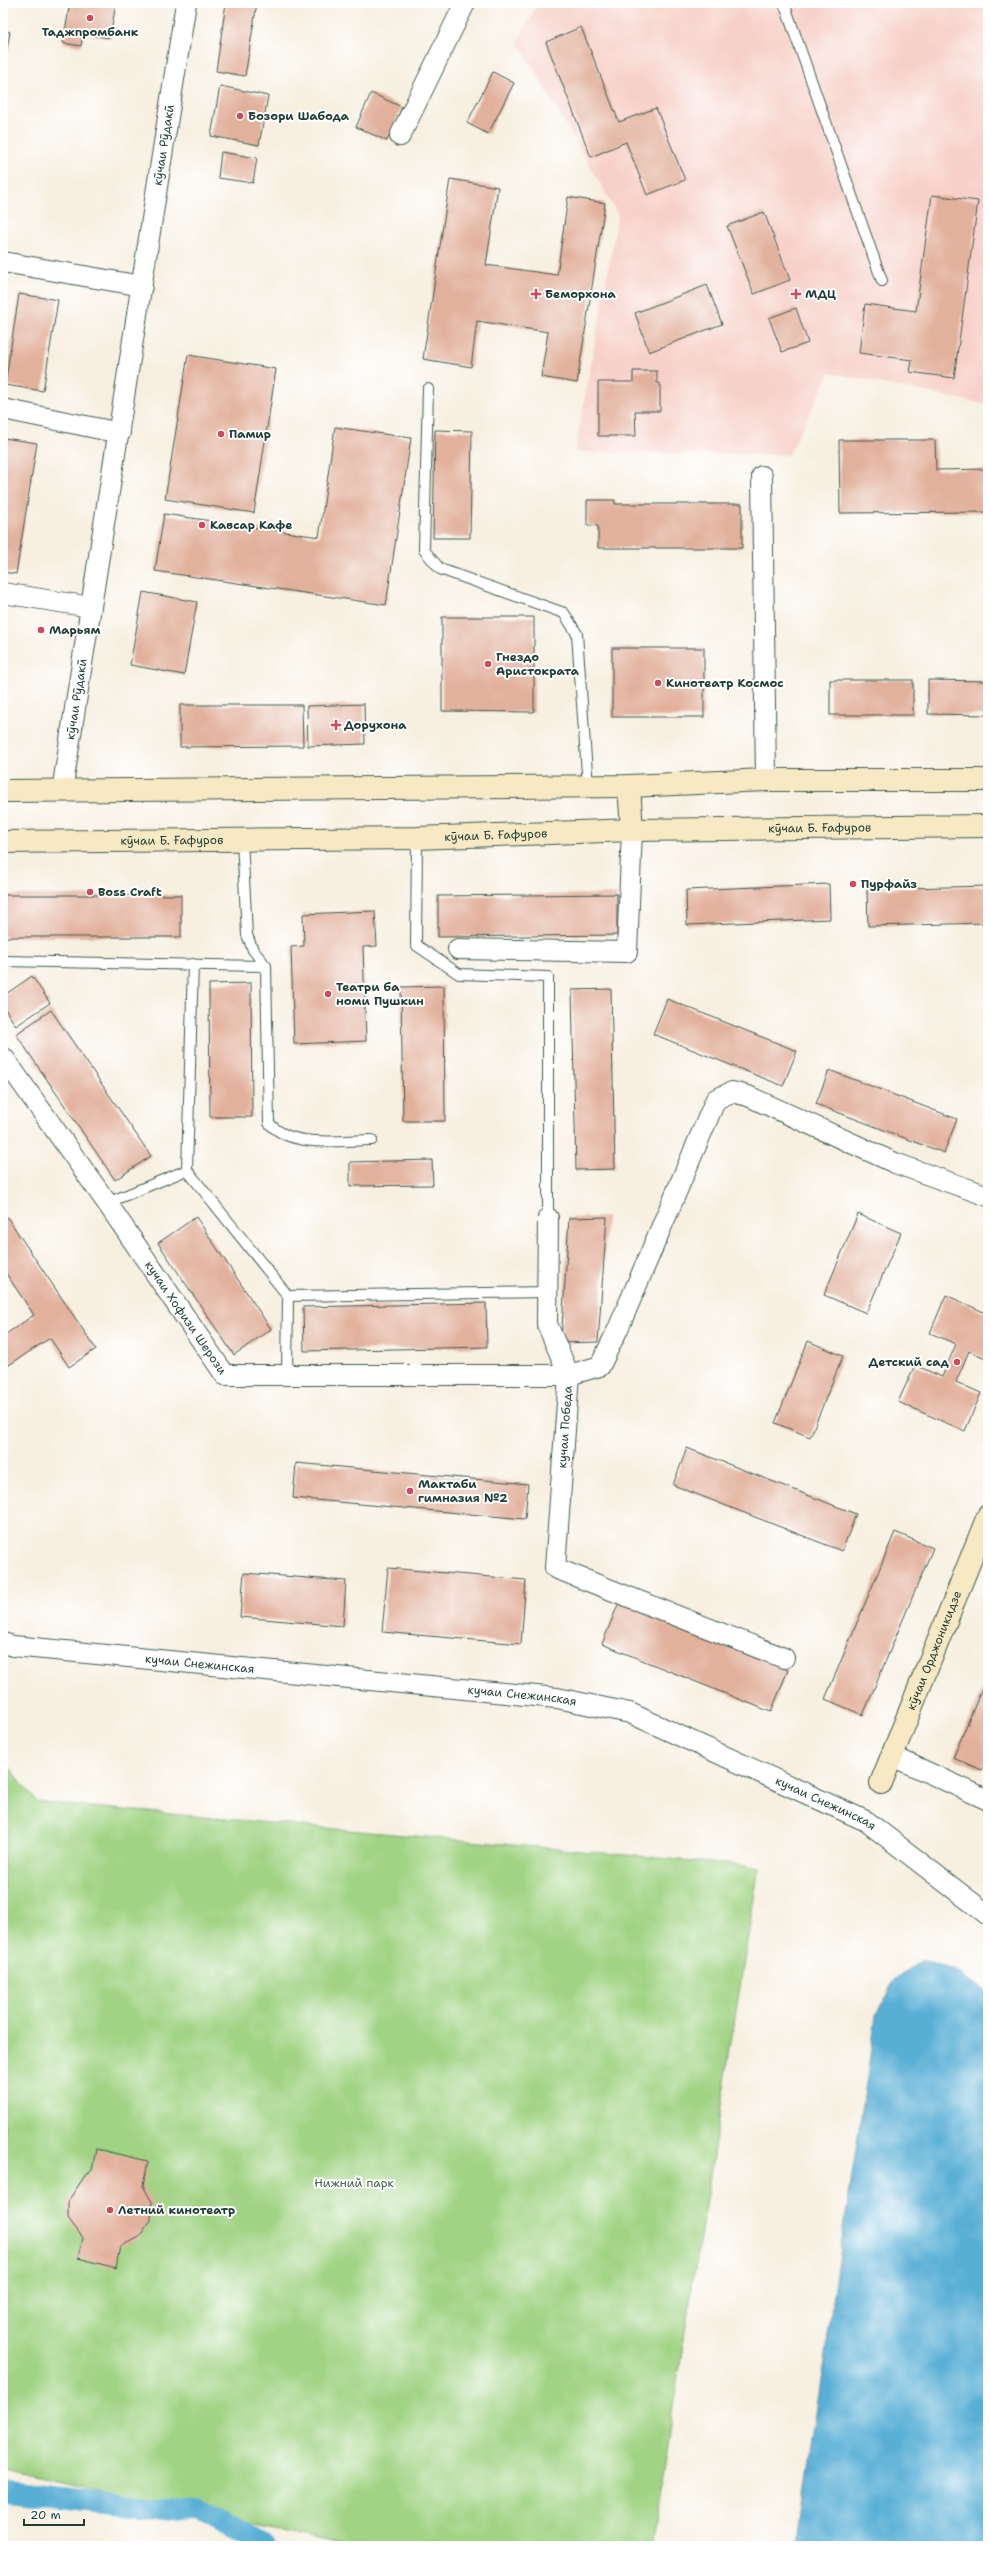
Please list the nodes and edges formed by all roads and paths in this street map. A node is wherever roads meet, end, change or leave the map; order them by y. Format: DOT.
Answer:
graph roads {
  1 [pos="186,3"];
  2 [pos="465,3"];
  3 [pos="784,3"];
  4 [pos="400,136"];
  5 [pos="3,262"];
  6 [pos="882,282"];
  7 [pos="142,286"];
  8 [pos="428,389"];
  9 [pos="3,409"];
  10 [pos="120,433"];
  11 [pos="762,476"];
  12 [pos="3,593"];
  13 [pos="91,607"];
  14 [pos="766,780"];
  15 [pos="988,780"];
  16 [pos="629,786"];
  17 [pos="588,787"];
  18 [pos="3,791"];
  19 [pos="62,791"];
  20 [pos="988,826"];
  21 [pos="632,830"];
  22 [pos="417,838"];
  23 [pos="242,840"];
  24 [pos="3,842"];
  25 [pos="458,948"];
  26 [pos="3,961"];
  27 [pos="193,964"];
  28 [pos="266,966"];
  29 [pos="3,1057"];
  30 [pos="372,1140"];
  31 [pos="187,1170"];
  32 [pos="988,1196"];
  33 [pos="107,1203"];
  34 [pos="548,1218"];
  35 [pos="547,1292"];
  36 [pos="288,1296"];
  37 [pos="287,1375"];
  38 [pos="569,1375"];
  39 [pos="988,1516"];
  40 [pos="3,1643"];
  41 [pos="784,1658"];
  42 [pos="892,1756"];
  43 [pos="881,1783"];
  44 [pos="988,1800"];
  45 [pos="988,1915"];
  1 -- 7 [label="street, кӯчаи Рӯдакӣ"];
  2 -- 4 [label="street"];
  3 -- 6 [label="lane"];
  5 -- 7 [label="street"];
  7 -- 10 [label="street, кӯчаи Рӯдакӣ"];
  8 -- 17 [label="lane"];
  9 -- 10 [label="street"];
  10 -- 13 [label="street, кӯчаи Рӯдакӣ"];
  11 -- 14 [label="street"];
  12 -- 13 [label="street"];
  13 -- 19 [label="street, кӯчаи Рӯдакӣ"];
  14 -- 15 [label="main road"];
  14 -- 16 [label="main road"];
  16 -- 17 [label="main road"];
  16 -- 21 [label="main road"];
  17 -- 19 [label="main road"];
  18 -- 19 [label="main road"];
  20 -- 21 [label="main road, кӯчаи Б. Ғафуров"];
  21 -- 22 [label="main road, кӯчаи Б. Ғафуров"];
  21 -- 25 [label="street"];
  22 -- 23 [label="main road, кӯчаи Б. Ғафуров"];
  22 -- 34 [label="lane"];
  23 -- 24 [label="main road, кӯчаи Б. Ғафуров"];
  23 -- 28 [label="lane"];
  26 -- 27 [label="lane"];
  27 -- 28 [label="lane"];
  27 -- 31 [label="lane"];
  28 -- 30 [label="lane"];
  29 -- 33 [label="street, кучаи Хофизи Шерози"];
  31 -- 33 [label="lane"];
  31 -- 36 [label="lane"];
  32 -- 38 [label="street, кучаи Хофизи Шерози"];
  33 -- 37 [label="street, кучаи Хофизи Шерози"];
  34 -- 35 [label="street, кучаи Победа"];
  35 -- 36 [label="lane"];
  35 -- 38 [label="street, кучаи Победа"];
  36 -- 37 [label="lane"];
  37 -- 38 [label="street, кучаи Хофизи Шерози"];
  38 -- 41 [label="street, кучаи Победа"];
  39 -- 42 [label="main road, кӯчаи Орджоникидзе"];
  40 -- 45 [label="street, кучаи Снежинская"];
  42 -- 43 [label="main road, кӯчаи Орджоникидзе"];
  42 -- 44 [label="street"];
}
